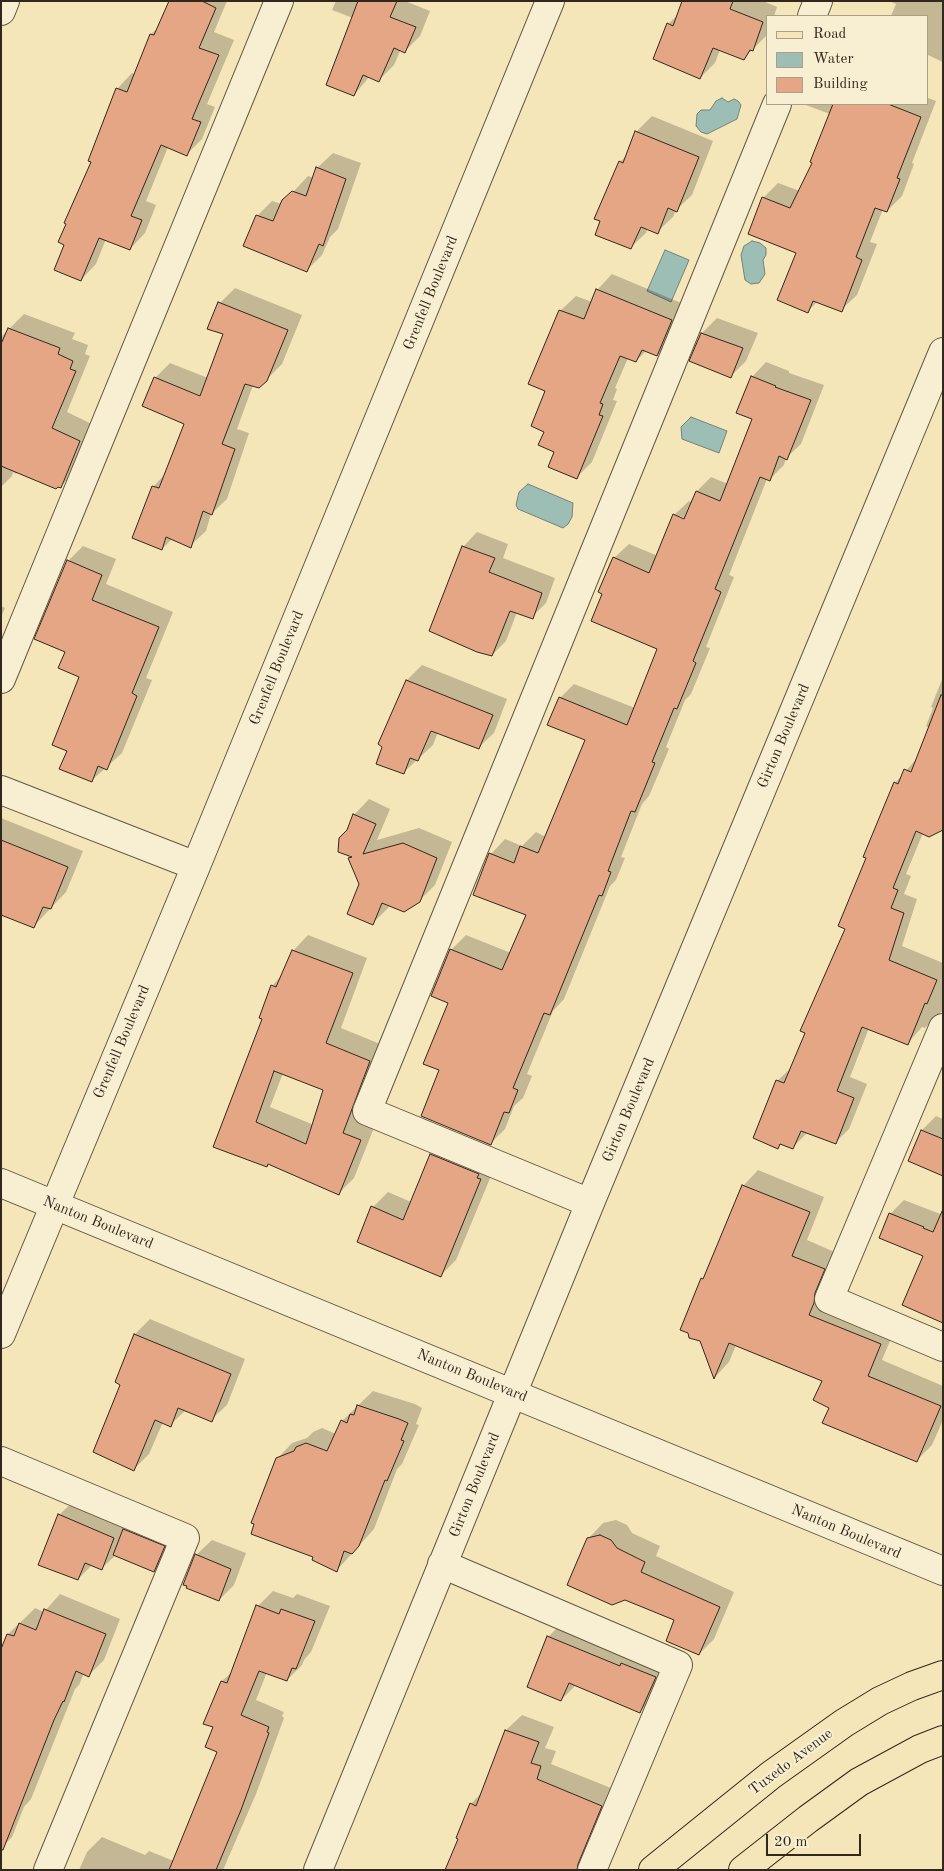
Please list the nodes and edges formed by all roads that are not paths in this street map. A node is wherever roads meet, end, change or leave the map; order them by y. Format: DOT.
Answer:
graph roads {
  1 [pos="5,1"];
  2 [pos="279,1"];
  3 [pos="818,1"];
  4 [pos="543,3"];
  5 [pos="1,11"];
  6 [pos="812,15"];
  7 [pos="776,105"];
  8 [pos="943,352"];
  9 [pos="1,679"];
  10 [pos="1,790"];
  11 [pos="196,866"];
  12 [pos="943,1028"];
  13 [pos="1,1183"];
  14 [pos="590,1204"];
  15 [pos="54,1205"];
  16 [pos="1,1334"];
  17 [pos="943,1347"];
  18 [pos="513,1393"];
  19 [pos="1,1461"];
  20 [pos="442,1564"];
  21 [pos="943,1571"];
  22 [pos="943,1675"];
  23 [pos="943,1740"];
  24 [pos="48,1870"];
  25 [pos="318,1870"];
  26 [pos="592,1870"];
  27 [pos="653,1870"];
  28 [pos="743,1870"];
  1 -- 5 [label="street"];
  2 -- 9 [label="street"];
  3 -- 6 [label="street"];
  4 -- 11 [label="street, Grenfell Boulevard"];
  7 -- 14 [label="street"];
  8 -- 14 [label="street, Girton Boulevard"];
  10 -- 11 [label="street"];
  11 -- 15 [label="street, Grenfell Boulevard"];
  12 -- 17 [label="street"];
  13 -- 15 [label="street, Nanton Boulevard"];
  14 -- 18 [label="street, Girton Boulevard"];
  15 -- 16 [label="street, Grenfell Boulevard"];
  15 -- 18 [label="street, Nanton Boulevard"];
  18 -- 20 [label="street, Girton Boulevard"];
  18 -- 21 [label="street, Nanton Boulevard"];
  19 -- 24 [label="street"];
  20 -- 25 [label="street, Girton Boulevard"];
  20 -- 26 [label="street"];
  22 -- 27 [label="main road, Tuxedo Avenue"];
  23 -- 28 [label="main road"];
}
